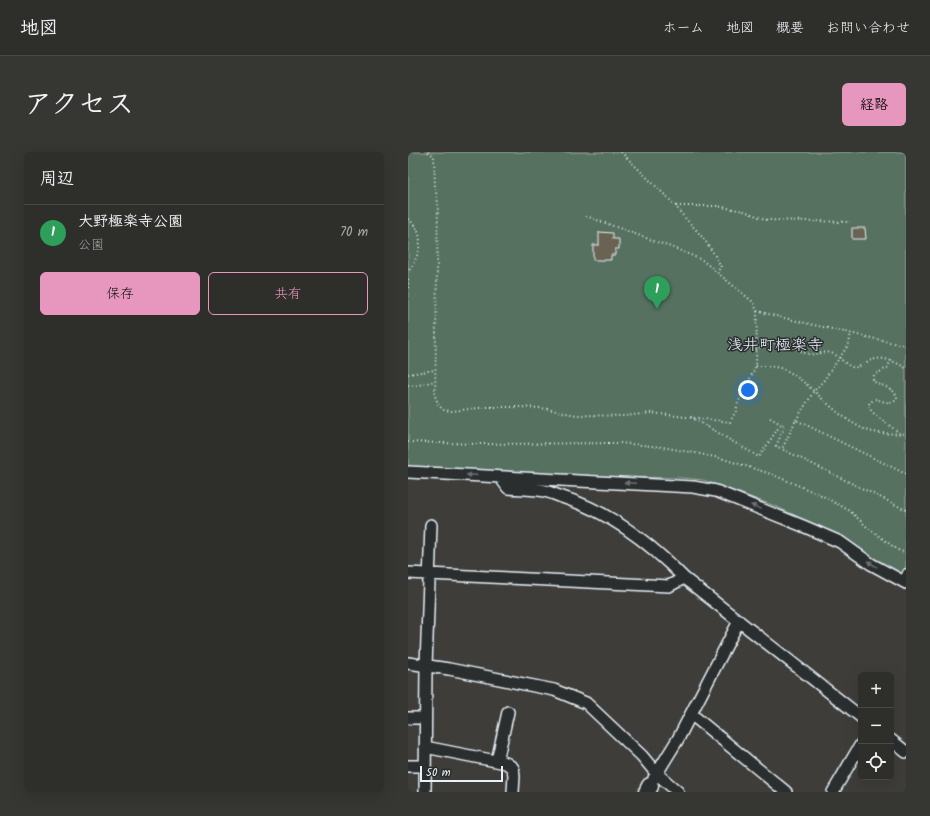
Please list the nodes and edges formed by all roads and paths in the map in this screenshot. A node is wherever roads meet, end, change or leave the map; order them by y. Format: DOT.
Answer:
graph roads {
  1 [pos="428,152"];
  2 [pos="621,152"];
  3 [pos="676,206"];
  4 [pos="586,216"];
  5 [pos="408,219"];
  6 [pos="850,222"];
  7 [pos="408,272"];
  8 [pos="717,272"];
  9 [pos="408,279"];
  10 [pos="408,291"];
  11 [pos="757,311"];
  12 [pos="851,333"];
  13 [pos="906,346"];
  14 [pos="756,350"];
  15 [pos="840,357"];
  16 [pos="891,360"];
  17 [pos="756,366"];
  18 [pos="906,368"];
  19 [pos="435,370"];
  20 [pos="408,374"];
  21 [pos="435,381"];
  22 [pos="408,385"];
  23 [pos="814,391"];
  24 [pos="690,417"];
  25 [pos="770,418"];
  26 [pos="796,420"];
  27 [pos="781,424"];
  28 [pos="785,426"];
  29 [pos="791,430"];
  30 [pos="900,434"];
  31 [pos="906,434"];
  32 [pos="408,442"];
  33 [pos="782,449"];
  34 [pos="408,472"];
  35 [pos="906,474"];
  36 [pos="500,477"];
  37 [pos="906,510"];
  38 [pos="431,525"];
  39 [pos="906,553"];
  40 [pos="408,573"];
  41 [pos="430,574"];
  42 [pos="684,578"];
  43 [pos="905,579"];
  44 [pos="739,621"];
  45 [pos="408,663"];
  46 [pos="426,666"];
  47 [pos="508,712"];
  48 [pos="691,714"];
  49 [pos="858,715"];
  50 [pos="408,718"];
  51 [pos="425,718"];
  52 [pos="894,742"];
  53 [pos="425,746"];
  54 [pos="858,749"];
  55 [pos="906,752"];
  56 [pos="497,761"];
  57 [pos="408,766"];
  58 [pos="425,766"];
  59 [pos="651,784"];
  60 [pos="425,792"];
  61 [pos="513,792"];
  62 [pos="678,792"];
  63 [pos="786,792"];
  64 [pos="833,792"];
  1 -- 19 [label="path"];
  2 -- 3 [label="path"];
  3 -- 6 [label="path"];
  3 -- 8 [label="path"];
  4 -- 8 [label="path"];
  5 -- 7 [label="path"];
  8 -- 11 [label="path"];
  9 -- 10 [label="path"];
  11 -- 12 [label="path"];
  11 -- 14 [label="path"];
  12 -- 13 [label="path"];
  12 -- 15 [label="path"];
  14 -- 15 [label="path"];
  14 -- 17 [label="path"];
  15 -- 16 [label="path"];
  15 -- 23 [label="path"];
  16 -- 18 [label="path"];
  16 -- 30 [label="path"];
  17 -- 23 [label="path"];
  17 -- 24 [label="path"];
  19 -- 20 [label="path"];
  19 -- 21 [label="path"];
  21 -- 22 [label="path"];
  21 -- 24 [label="path"];
  23 -- 26 [label="path"];
  23 -- 30 [label="path"];
  24 -- 27 [label="path"];
  25 -- 27 [label="path"];
  26 -- 29 [label="path"];
  26 -- 35 [label="path"];
  27 -- 28 [label="path"];
  28 -- 29 [label="path"];
  28 -- 33 [label="path"];
  29 -- 33 [label="path"];
  30 -- 31 [label="path"];
  32 -- 39 [label="path"];
  33 -- 37 [label="path"];
  36 -- 34 [label="street, one-way"];
  36 -- 42 [label="street"];
  43 -- 36 [label="street, one-way"];
  38 -- 41 [label="street"];
  40 -- 41 [label="street"];
  41 -- 42 [label="street"];
  41 -- 46 [label="street"];
  42 -- 44 [label="street"];
  44 -- 48 [label="street"];
  44 -- 49 [label="street"];
  45 -- 46 [label="street"];
  46 -- 51 [label="street"];
  46 -- 59 [label="street"];
  47 -- 56 [label="street"];
  48 -- 59 [label="street"];
  48 -- 63 [label="street"];
  50 -- 51 [label="street"];
  51 -- 53 [label="street"];
  52 -- 55 [label="street"];
  53 -- 56 [label="street"];
  53 -- 58 [label="street"];
  54 -- 64 [label="street"];
  56 -- 61 [label="street"];
  57 -- 58 [label="street"];
  58 -- 60 [label="street"];
  59 -- 62 [label="street"];
}
